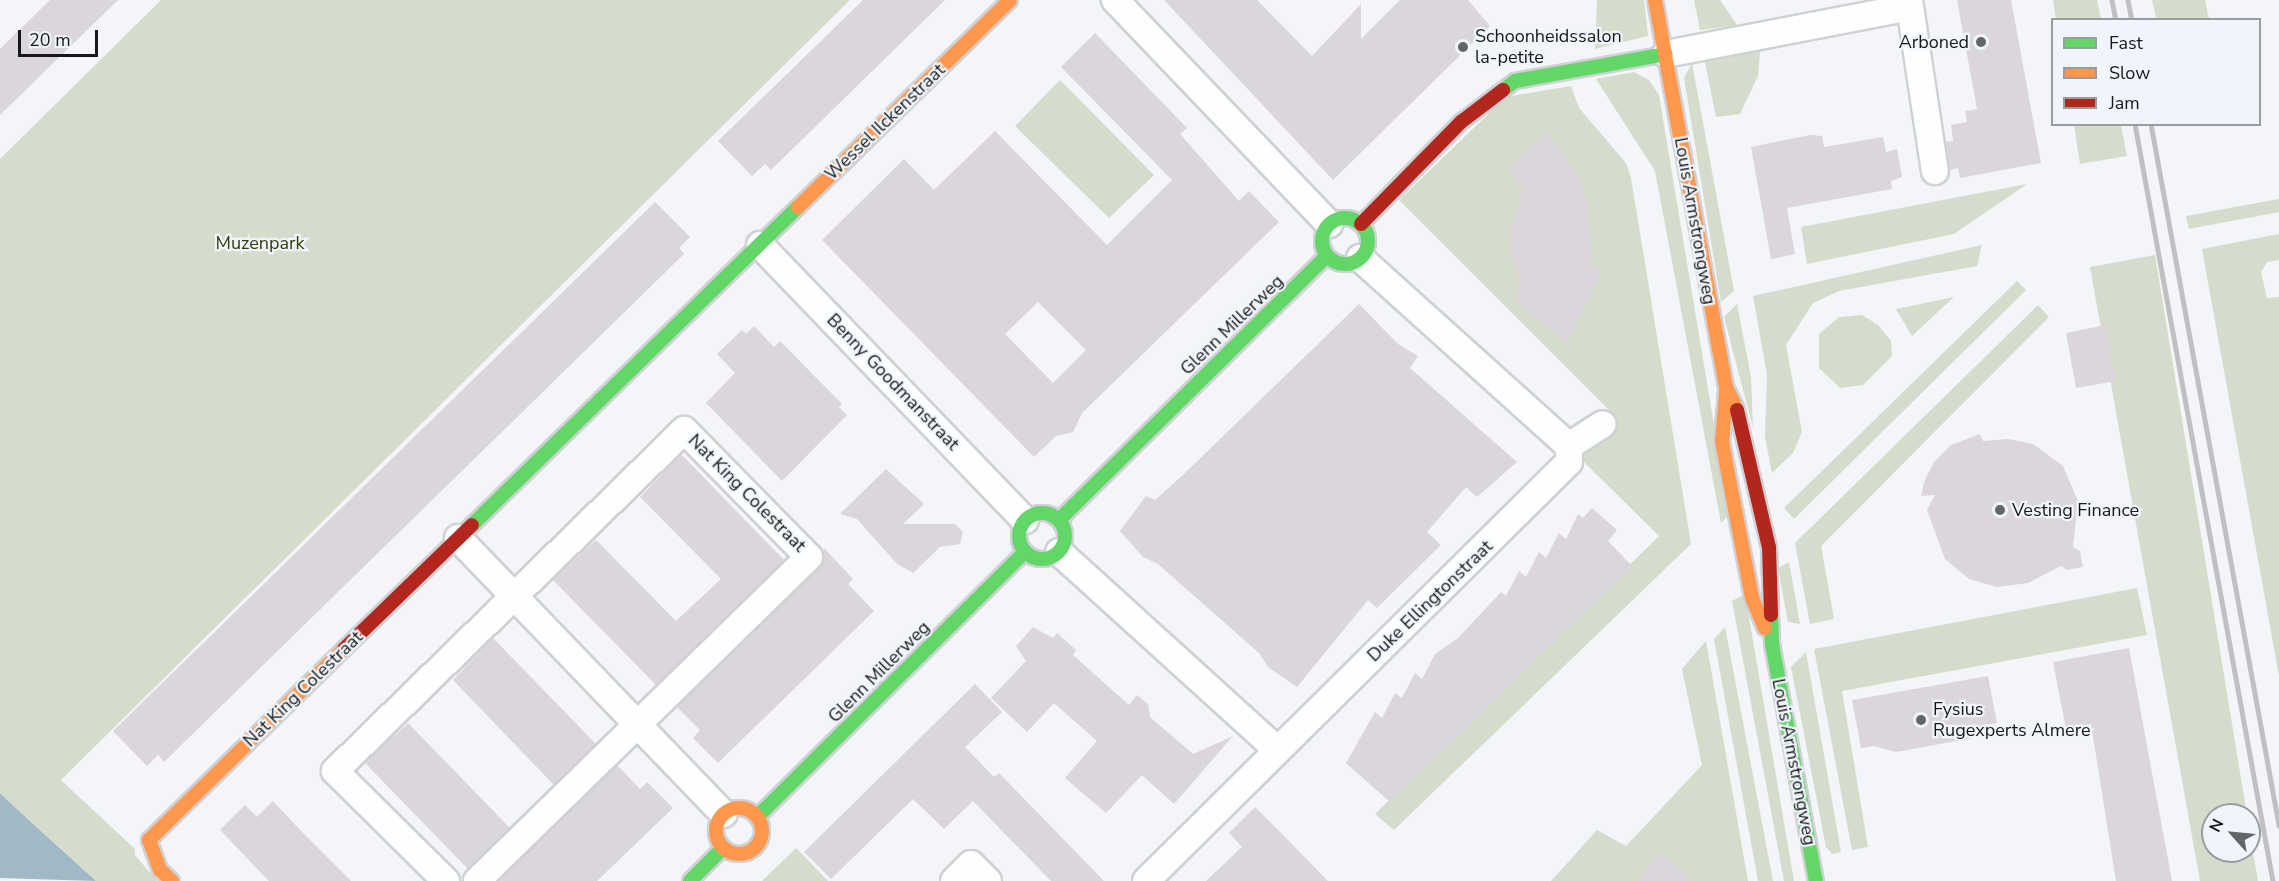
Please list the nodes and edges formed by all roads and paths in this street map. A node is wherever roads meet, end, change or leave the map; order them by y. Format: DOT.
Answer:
graph roads {
  1 [pos="1010,0"];
  2 [pos="1115,0"];
  3 [pos="1655,0"];
  4 [pos="1910,3"];
  5 [pos="1666,54"];
  6 [pos="1935,171"];
  7 [pos="1329,224"];
  8 [pos="1361,224"];
  9 [pos="760,244"];
  10 [pos="1327,256"];
  11 [pos="1360,258"];
  12 [pos="1726,387"];
  13 [pos="1603,424"];
  14 [pos="1569,446"];
  15 [pos="1025,520"];
  16 [pos="1059,520"];
  17 [pos="458,538"];
  18 [pos="1025,552"];
  19 [pos="1059,552"];
  20 [pos="513,594"];
  21 [pos="1772,644"];
  22 [pos="641,723"];
  23 [pos="1277,750"];
  24 [pos="724,814"];
  25 [pos="757,817"];
  26 [pos="723,848"];
  27 [pos="172,881"];
  28 [pos="446,881"];
  29 [pos="477,881"];
  30 [pos="690,881"];
  31 [pos="954,881"];
  32 [pos="988,881"];
  33 [pos="1146,881"];
  34 [pos="1816,881"];
  1 -- 9 [label="street, Wessel Ilckenstraat"];
  2 -- 7 [label="street"];
  3 -- 5 [label="street, Louis Armstrongweg"];
  4 -- 5 [label="street"];
  4 -- 6 [label="street"];
  5 -- 8 [label="street"];
  5 -- 12 [label="street, Louis Armstrongweg"];
  7 -- 8 [label="street"];
  7 -- 10 [label="street"];
  8 -- 11 [label="street"];
  9 -- 15 [label="street, Benny Goodmanstraat"];
  9 -- 17 [label="street, Nat King Colestraat"];
  10 -- 11 [label="street"];
  10 -- 16 [label="street, Glenn Millerweg"];
  11 -- 14 [label="street"];
  12 -- 21 [label="street, Louis Armstrongweg"];
  12 -- 21 [label="street, Louis Armstrongweg"];
  13 -- 14 [label="street"];
  14 -- 23 [label="street, Duke Ellingtonstraat"];
  15 -- 16 [label="street"];
  15 -- 18 [label="street"];
  16 -- 19 [label="street"];
  17 -- 20 [label="street"];
  17 -- 27 [label="street, Nat King Colestraat"];
  18 -- 19 [label="street"];
  18 -- 25 [label="street, Glenn Millerweg"];
  19 -- 23 [label="street"];
  20 -- 22 [label="street"];
  20 -- 22 [label="street, Nat King Colestraat"];
  20 -- 28 [label="street, Nat King Colestraat"];
  21 -- 34 [label="street, Louis Armstrongweg"];
  22 -- 24 [label="street"];
  22 -- 29 [label="street, Nat King Colestraat"];
  23 -- 33 [label="street, Duke Ellingtonstraat"];
  24 -- 25 [label="street"];
  24 -- 26 [label="street"];
  25 -- 26 [label="street"];
  26 -- 30 [label="street"];
  31 -- 32 [label="street"];
}
